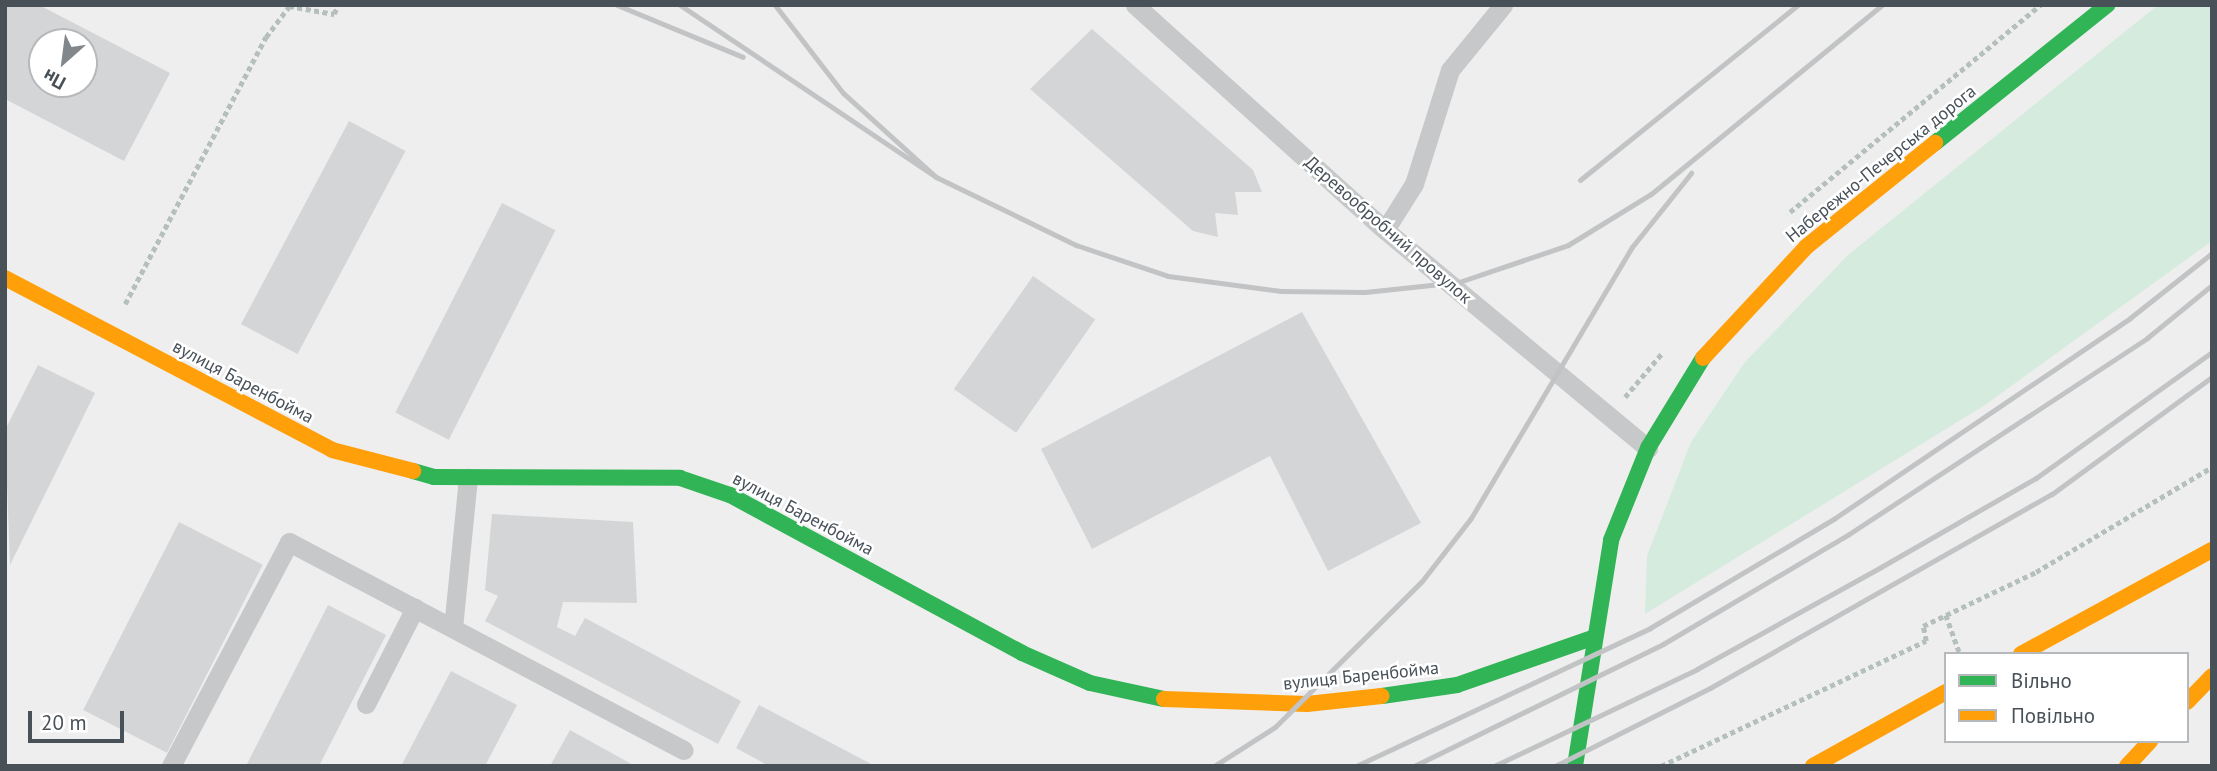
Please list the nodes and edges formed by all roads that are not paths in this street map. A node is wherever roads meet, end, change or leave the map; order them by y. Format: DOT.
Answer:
graph roads {
  1 [pos="1135,5"];
  2 [pos="1503,5"];
  3 [pos="2107,5"];
  4 [pos="1385,230"];
  5 [pos="5,278"];
  6 [pos="1648,448"];
  7 [pos="468,478"];
  8 [pos="2212,550"];
  9 [pos="415,608"];
  10 [pos="453,628"];
  11 [pos="1592,638"];
  12 [pos="2025,652"];
  13 [pos="2212,676"];
  14 [pos="1944,693"];
  15 [pos="2189,700"];
  16 [pos="366,705"];
  17 [pos="2148,743"];
  18 [pos="684,750"];
  19 [pos="171,766"];
  20 [pos="1575,766"];
  21 [pos="1813,766"];
  22 [pos="2127,766"];
  1 -- 4 [label="lane, Деревообробний провулок"];
  2 -- 4 [label="lane"];
  3 -- 6 [label="street, Набережно-Печерська дорога"];
  4 -- 6 [label="lane, Деревообробний провулок"];
  5 -- 7 [label="street, вулиця Баренбойма"];
  6 -- 11 [label="street, Набережно-Печерська дорога"];
  7 -- 10 [label="lane"];
  7 -- 11 [label="street, вулиця Баренбойма"];
  8 -- 12 [label="street"];
  9 -- 10 [label="lane"];
  9 -- 16 [label="lane"];
  9 -- 19 [label="lane"];
  10 -- 18 [label="lane"];
  11 -- 20 [label="street, Набережно-Печерська дорога"];
  13 -- 15 [label="street"];
  14 -- 21 [label="street"];
  17 -- 22 [label="street"];
}
